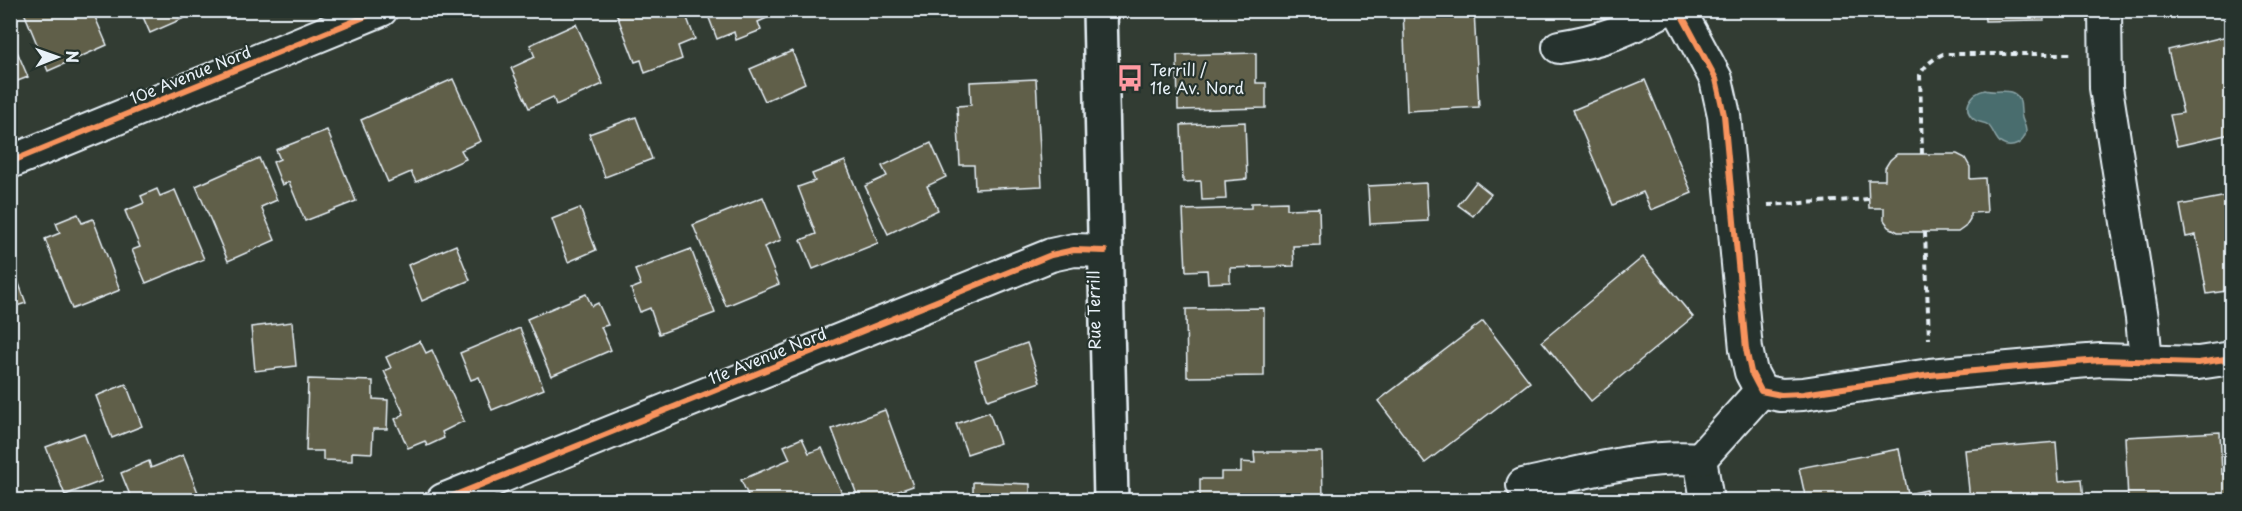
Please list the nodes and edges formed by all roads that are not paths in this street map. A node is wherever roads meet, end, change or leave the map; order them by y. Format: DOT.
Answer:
graph roads {
  1 [pos="381,10"];
  2 [pos="1100,10"];
  3 [pos="1664,10"];
  4 [pos="1679,10"];
  5 [pos="2105,10"];
  6 [pos="1559,47"];
  7 [pos="10,162"];
  8 [pos="1105,251"];
  9 [pos="2232,357"];
  10 [pos="2146,361"];
  11 [pos="1761,391"];
  12 [pos="1700,459"];
  13 [pos="1523,485"];
  14 [pos="443,501"];
  15 [pos="1111,501"];
  16 [pos="1707,501"];
  1 -- 7 [label="street, 10e Avenue Nord"];
  2 -- 8 [label="street, Rue Terrill"];
  3 -- 6 [label="street"];
  4 -- 11 [label="street"];
  5 -- 10 [label="street"];
  8 -- 14 [label="street, 11e Avenue Nord"];
  8 -- 15 [label="street, Rue Terrill"];
  9 -- 10 [label="street"];
  10 -- 11 [label="street"];
  11 -- 12 [label="street"];
  12 -- 13 [label="street"];
  12 -- 16 [label="street"];
}
